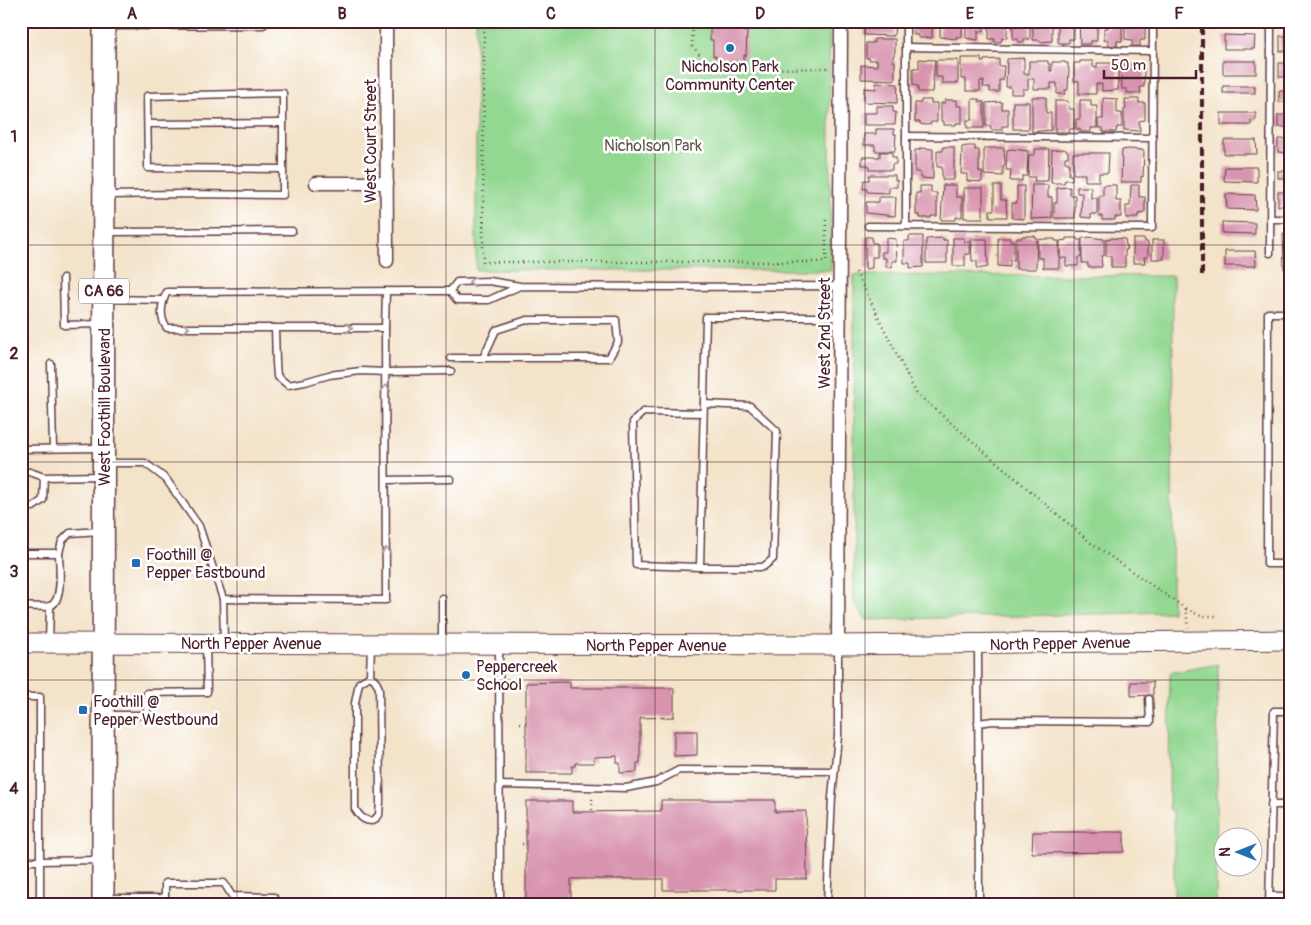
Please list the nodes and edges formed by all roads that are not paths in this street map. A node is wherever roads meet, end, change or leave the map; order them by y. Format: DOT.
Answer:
graph roads {
  1 [pos="269,21"];
  2 [pos="386,21"];
  3 [pos="840,21"];
  4 [pos="906,21"];
  5 [pos="1153,21"];
  6 [pos="1271,21"];
  7 [pos="162,23"];
  8 [pos="104,24"];
  9 [pos="906,47"];
  10 [pos="1153,51"];
  11 [pos="283,123"];
  12 [pos="148,124"];
  13 [pos="906,136"];
  14 [pos="1153,138"];
  15 [pos="283,169"];
  16 [pos="387,183"];
  17 [pos="316,184"];
  18 [pos="104,196"];
  19 [pos="1270,219"];
  20 [pos="1290,219"];
  21 [pos="868,226"];
  22 [pos="906,226"];
  23 [pos="292,231"];
  24 [pos="104,232"];
  25 [pos="1270,253"];
  26 [pos="387,261"];
  27 [pos="64,278"];
  28 [pos="520,286"];
  29 [pos="840,286"];
  30 [pos="386,291"];
  31 [pos="450,291"];
  32 [pos="104,299"];
  33 [pos="163,300"];
  34 [pos="1290,313"];
  35 [pos="840,317"];
  36 [pos="104,324"];
  37 [pos="276,328"];
  38 [pos="386,328"];
  39 [pos="450,358"];
  40 [pos="483,358"];
  41 [pos="51,364"];
  42 [pos="450,371"];
  43 [pos="386,372"];
  44 [pos="704,404"];
  45 [pos="703,413"];
  46 [pos="21,448"];
  47 [pos="53,448"];
  48 [pos="104,462"];
  49 [pos="21,472"];
  50 [pos="44,477"];
  51 [pos="386,480"];
  52 [pos="451,480"];
  53 [pos="21,507"];
  54 [pos="104,531"];
  55 [pos="21,553"];
  56 [pos="59,553"];
  57 [pos="1290,564"];
  58 [pos="700,566"];
  59 [pos="442,598"];
  60 [pos="223,599"];
  61 [pos="21,606"];
  62 [pos="50,606"];
  63 [pos="1290,640"];
  64 [pos="50,643"];
  65 [pos="104,643"];
  66 [pos="215,643"];
  67 [pos="21,644"];
  68 [pos="371,644"];
  69 [pos="442,644"];
  70 [pos="499,644"];
  71 [pos="978,644"];
  72 [pos="838,645"];
  73 [pos="370,676"];
  74 [pos="21,697"];
  75 [pos="1149,699"];
  76 [pos="1290,711"];
  77 [pos="104,715"];
  78 [pos="978,724"];
  79 [pos="834,771"];
  80 [pos="500,785"];
  81 [pos="1271,805"];
  82 [pos="1290,805"];
  83 [pos="104,860"];
  84 [pos="21,861"];
  85 [pos="40,861"];
  86 [pos="1270,896"];
  87 [pos="1290,896"];
  88 [pos="274,897"];
  89 [pos="103,901"];
  90 [pos="40,904"];
  91 [pos="500,904"];
  92 [pos="827,904"];
  93 [pos="979,904"];
  94 [pos="1269,904"];
  1 -- 7 [label="lane"];
  2 -- 16 [label="street, West Court Street"];
  3 -- 29 [label="street, West 2nd Street"];
  4 -- 9 [label="lane"];
  5 -- 10 [label="lane"];
  6 -- 19 [label="lane"];
  7 -- 8 [label="lane"];
  8 -- 18 [label="main road, West Foothill Boulevard / CA 66"];
  9 -- 10 [label="lane"];
  9 -- 13 [label="lane"];
  10 -- 14 [label="lane"];
  11 -- 12 [label="lane"];
  11 -- 12 [label="lane"];
  11 -- 15 [label="lane"];
  12 -- 15 [label="lane"];
  13 -- 14 [label="lane"];
  13 -- 22 [label="lane"];
  14 -- 22 [label="lane"];
  15 -- 18 [label="lane"];
  16 -- 17 [label="street"];
  16 -- 26 [label="street, West Court Street"];
  18 -- 24 [label="main road, West Foothill Boulevard / CA 66"];
  19 -- 20 [label="lane"];
  19 -- 25 [label="lane"];
  21 -- 22 [label="lane"];
  23 -- 24 [label="lane"];
  24 -- 32 [label="main road, West Foothill Boulevard / CA 66"];
  27 -- 36 [label="lane"];
  28 -- 29 [label="lane"];
  28 -- 31 [label="lane, one-way"];
  28 -- 31 [label="lane"];
  29 -- 35 [label="street, West 2nd Street"];
  30 -- 31 [label="lane"];
  30 -- 33 [label="lane"];
  30 -- 38 [label="lane"];
  32 -- 33 [label="lane"];
  32 -- 36 [label="main road, West Foothill Boulevard / CA 66"];
  33 -- 37 [label="lane, one-way"];
  34 -- 57 [label="lane"];
  35 -- 44 [label="lane"];
  35 -- 72 [label="street, West 2nd Street"];
  36 -- 48 [label="main road, West Foothill Boulevard / CA 66"];
  37 -- 38 [label="lane, one-way"];
  37 -- 43 [label="lane"];
  38 -- 43 [label="lane"];
  39 -- 40 [label="lane"];
  40 -- 40 [label="lane"];
  41 -- 47 [label="lane"];
  42 -- 43 [label="lane"];
  51 -- 43 [label="lane, one-way"];
  44 -- 45 [label="lane"];
  44 -- 58 [label="lane"];
  45 -- 58 [label="lane"];
  45 -- 58 [label="lane"];
  46 -- 47 [label="lane"];
  47 -- 48 [label="lane"];
  48 -- 50 [label="lane"];
  48 -- 54 [label="main road, West Foothill Boulevard / CA 66"];
  48 -- 60 [label="lane"];
  49 -- 50 [label="lane"];
  50 -- 53 [label="lane"];
  51 -- 52 [label="lane"];
  60 -- 51 [label="lane, one-way"];
  54 -- 56 [label="lane"];
  54 -- 65 [label="main road, West Foothill Boulevard / CA 66"];
  55 -- 56 [label="lane"];
  56 -- 62 [label="lane"];
  59 -- 69 [label="lane"];
  60 -- 66 [label="lane"];
  61 -- 62 [label="lane"];
  62 -- 64 [label="lane"];
  63 -- 71 [label="main road, North Pepper Avenue"];
  64 -- 65 [label="main road, North Pepper Avenue"];
  64 -- 67 [label="main road, North Pepper Avenue"];
  65 -- 66 [label="main road, North Pepper Avenue"];
  65 -- 77 [label="main road, West Foothill Boulevard"];
  66 -- 68 [label="main road, North Pepper Avenue"];
  66 -- 77 [label="lane"];
  68 -- 69 [label="main road, North Pepper Avenue"];
  68 -- 73 [label="lane"];
  69 -- 70 [label="main road, North Pepper Avenue"];
  70 -- 72 [label="main road, North Pepper Avenue"];
  70 -- 80 [label="lane"];
  71 -- 72 [label="main road, North Pepper Avenue"];
  71 -- 78 [label="lane"];
  72 -- 79 [label="lane"];
  73 -- 73 [label="lane"];
  74 -- 85 [label="lane"];
  75 -- 78 [label="lane"];
  76 -- 81 [label="lane"];
  77 -- 83 [label="main road, West Foothill Boulevard"];
  78 -- 93 [label="lane"];
  79 -- 80 [label="lane"];
  79 -- 92 [label="lane"];
  80 -- 91 [label="lane"];
  81 -- 82 [label="lane"];
  81 -- 86 [label="lane"];
  83 -- 85 [label="lane"];
  83 -- 89 [label="main road, West Foothill Boulevard"];
  84 -- 85 [label="lane"];
  85 -- 90 [label="lane"];
  86 -- 87 [label="lane"];
  86 -- 94 [label="lane"];
  88 -- 89 [label="lane"];
}
